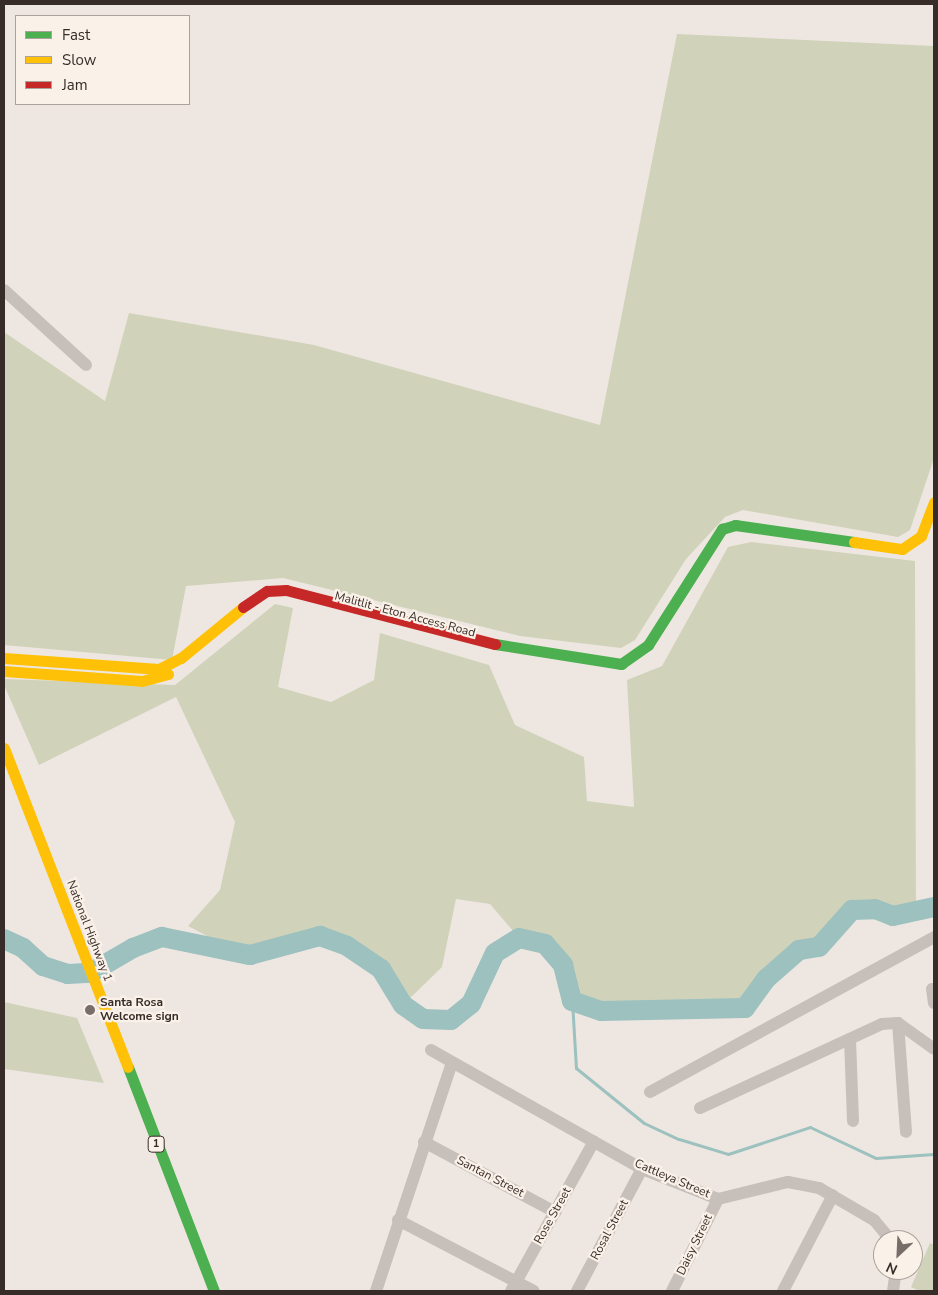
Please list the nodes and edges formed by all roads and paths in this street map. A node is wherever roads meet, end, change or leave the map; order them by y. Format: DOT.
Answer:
graph roads {
  1 [pos="4,290"];
  2 [pos="86,365"];
  3 [pos="934,502"];
  4 [pos="752,529"];
  5 [pos="4,658"];
  6 [pos="58,661"];
  7 [pos="4,671"];
  8 [pos="61,675"];
  9 [pos="4,748"];
  10 [pos="934,937"];
  11 [pos="932,988"];
  12 [pos="934,1003"];
  13 [pos="898,1023"];
  14 [pos="850,1039"];
  15 [pos="934,1049"];
  16 [pos="431,1050"];
  17 [pos="452,1063"];
  18 [pos="650,1092"];
  19 [pos="700,1108"];
  20 [pos="853,1121"];
  21 [pos="906,1132"];
  22 [pos="594,1141"];
  23 [pos="424,1142"];
  24 [pos="642,1169"];
  25 [pos="834,1195"];
  26 [pos="718,1199"];
  27 [pos="555,1212"];
  28 [pos="398,1220"];
  29 [pos="882,1230"];
  30 [pos="513,1287"];
  31 [pos="214,1291"];
  32 [pos="376,1291"];
  33 [pos="534,1291"];
  34 [pos="577,1291"];
  35 [pos="672,1291"];
  36 [pos="783,1291"];
  1 -- 2 [label="street"];
  3 -- 4 [label="main road, Malitlit - Eton Access Road"];
  4 -- 6 [label="main road, Malitlit - Eton Access Road"];
  4 -- 8 [label="main road, Malitlit - Eton Access Road"];
  5 -- 6 [label="main road, Malitlit - Eton Access Road"];
  6 -- 8 [label="main road"];
  7 -- 8 [label="main road, Malitlit - Eton Access Road"];
  9 -- 31 [label="main road, National Highway 1 / 1"];
  10 -- 18 [label="street"];
  11 -- 12 [label="street"];
  13 -- 14 [label="street"];
  13 -- 15 [label="street"];
  13 -- 21 [label="street"];
  14 -- 19 [label="street"];
  14 -- 20 [label="street"];
  16 -- 17 [label="street, Cattleya Street"];
  17 -- 22 [label="street, Cattleya Street"];
  17 -- 23 [label="street"];
  22 -- 24 [label="street, Cattleya Street"];
  22 -- 27 [label="street, Rose Street"];
  23 -- 27 [label="street, Santan Street"];
  23 -- 28 [label="street"];
  24 -- 26 [label="street, Cattleya Street"];
  24 -- 34 [label="street, Rosal Street"];
  25 -- 26 [label="street, Cattleya Street"];
  25 -- 29 [label="street, Cattleya Street"];
  25 -- 36 [label="street"];
  26 -- 35 [label="street, Daisy Street"];
  27 -- 30 [label="street, Rose Street"];
  28 -- 30 [label="street"];
  28 -- 32 [label="street"];
  30 -- 33 [label="street"];
}
